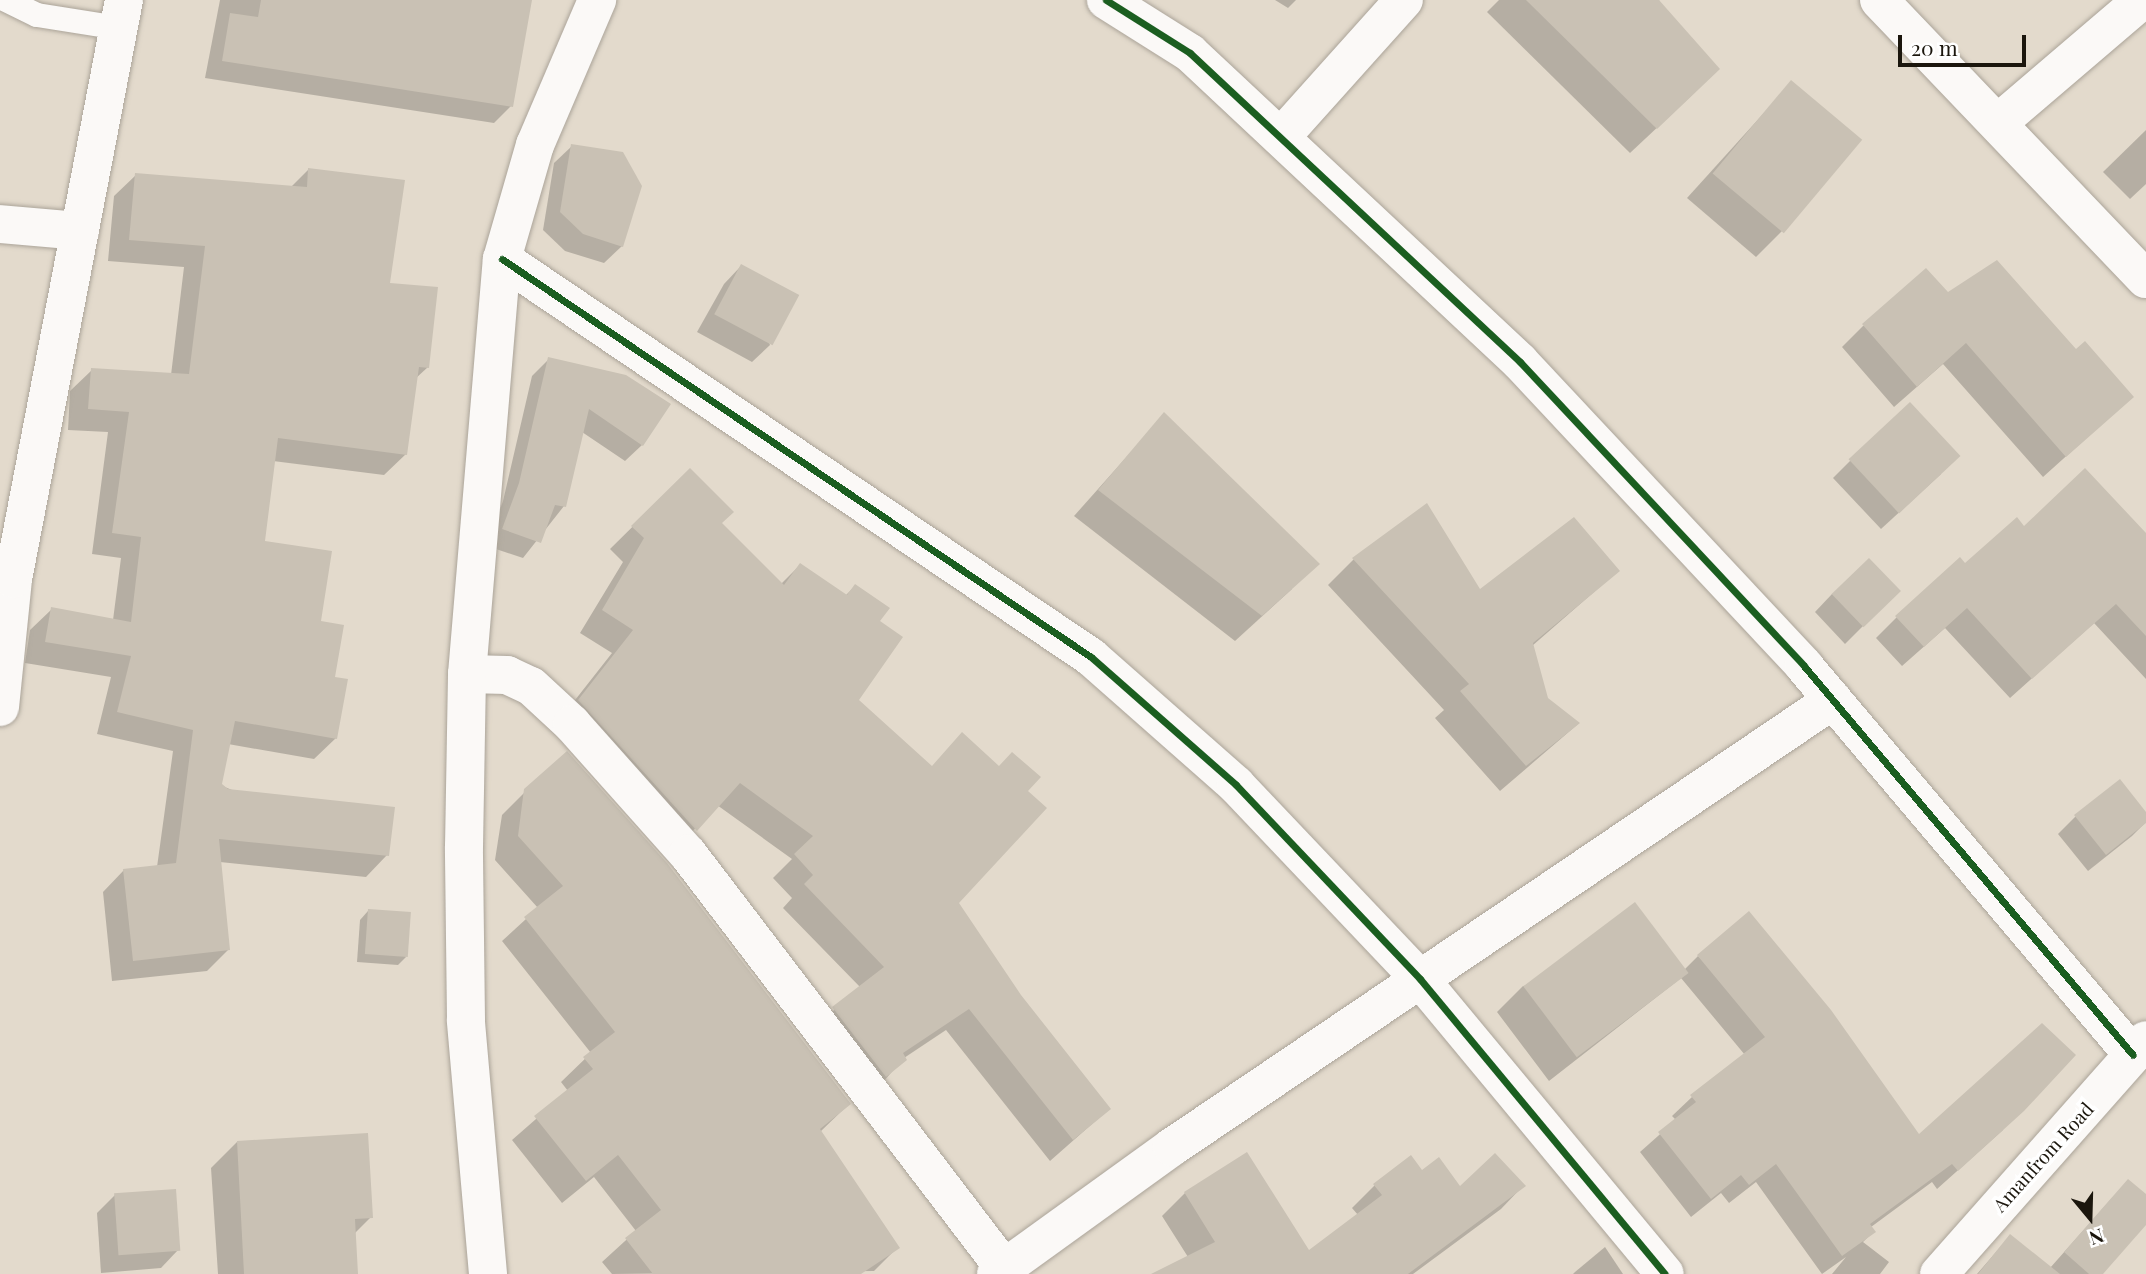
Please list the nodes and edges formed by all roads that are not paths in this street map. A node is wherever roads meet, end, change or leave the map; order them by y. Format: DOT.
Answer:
graph roads {
  1 [pos="6,0"];
  2 [pos="597,0"];
  3 [pos="1106,0"];
  4 [pos="1404,0"];
  5 [pos="1879,0"];
  6 [pos="2142,0"];
  7 [pos="121,14"];
  8 [pos="1998,123"];
  9 [pos="1281,137"];
  10 [pos="0,224"];
  11 [pos="80,231"];
  12 [pos="502,259"];
  13 [pos="2146,279"];
  14 [pos="467,674"];
  15 [pos="1833,700"];
  16 [pos="0,707"];
  17 [pos="1420,979"];
  18 [pos="2139,1048"];
  19 [pos="1000,1271"];
  20 [pos="488,1274"];
  21 [pos="1665,1274"];
  22 [pos="1939,1274"];
  1 -- 7 [label="lane"];
  2 -- 12 [label="street"];
  3 -- 9 [label="street"];
  4 -- 9 [label="street"];
  5 -- 8 [label="street"];
  6 -- 8 [label="street"];
  7 -- 11 [label="street"];
  8 -- 13 [label="street"];
  9 -- 15 [label="street"];
  10 -- 11 [label="street"];
  11 -- 16 [label="street"];
  12 -- 14 [label="street"];
  12 -- 17 [label="street"];
  14 -- 19 [label="street"];
  14 -- 20 [label="street"];
  15 -- 17 [label="street"];
  15 -- 18 [label="street"];
  17 -- 19 [label="street"];
  17 -- 21 [label="street"];
  18 -- 22 [label="street, Amanfrom Road"];
}
